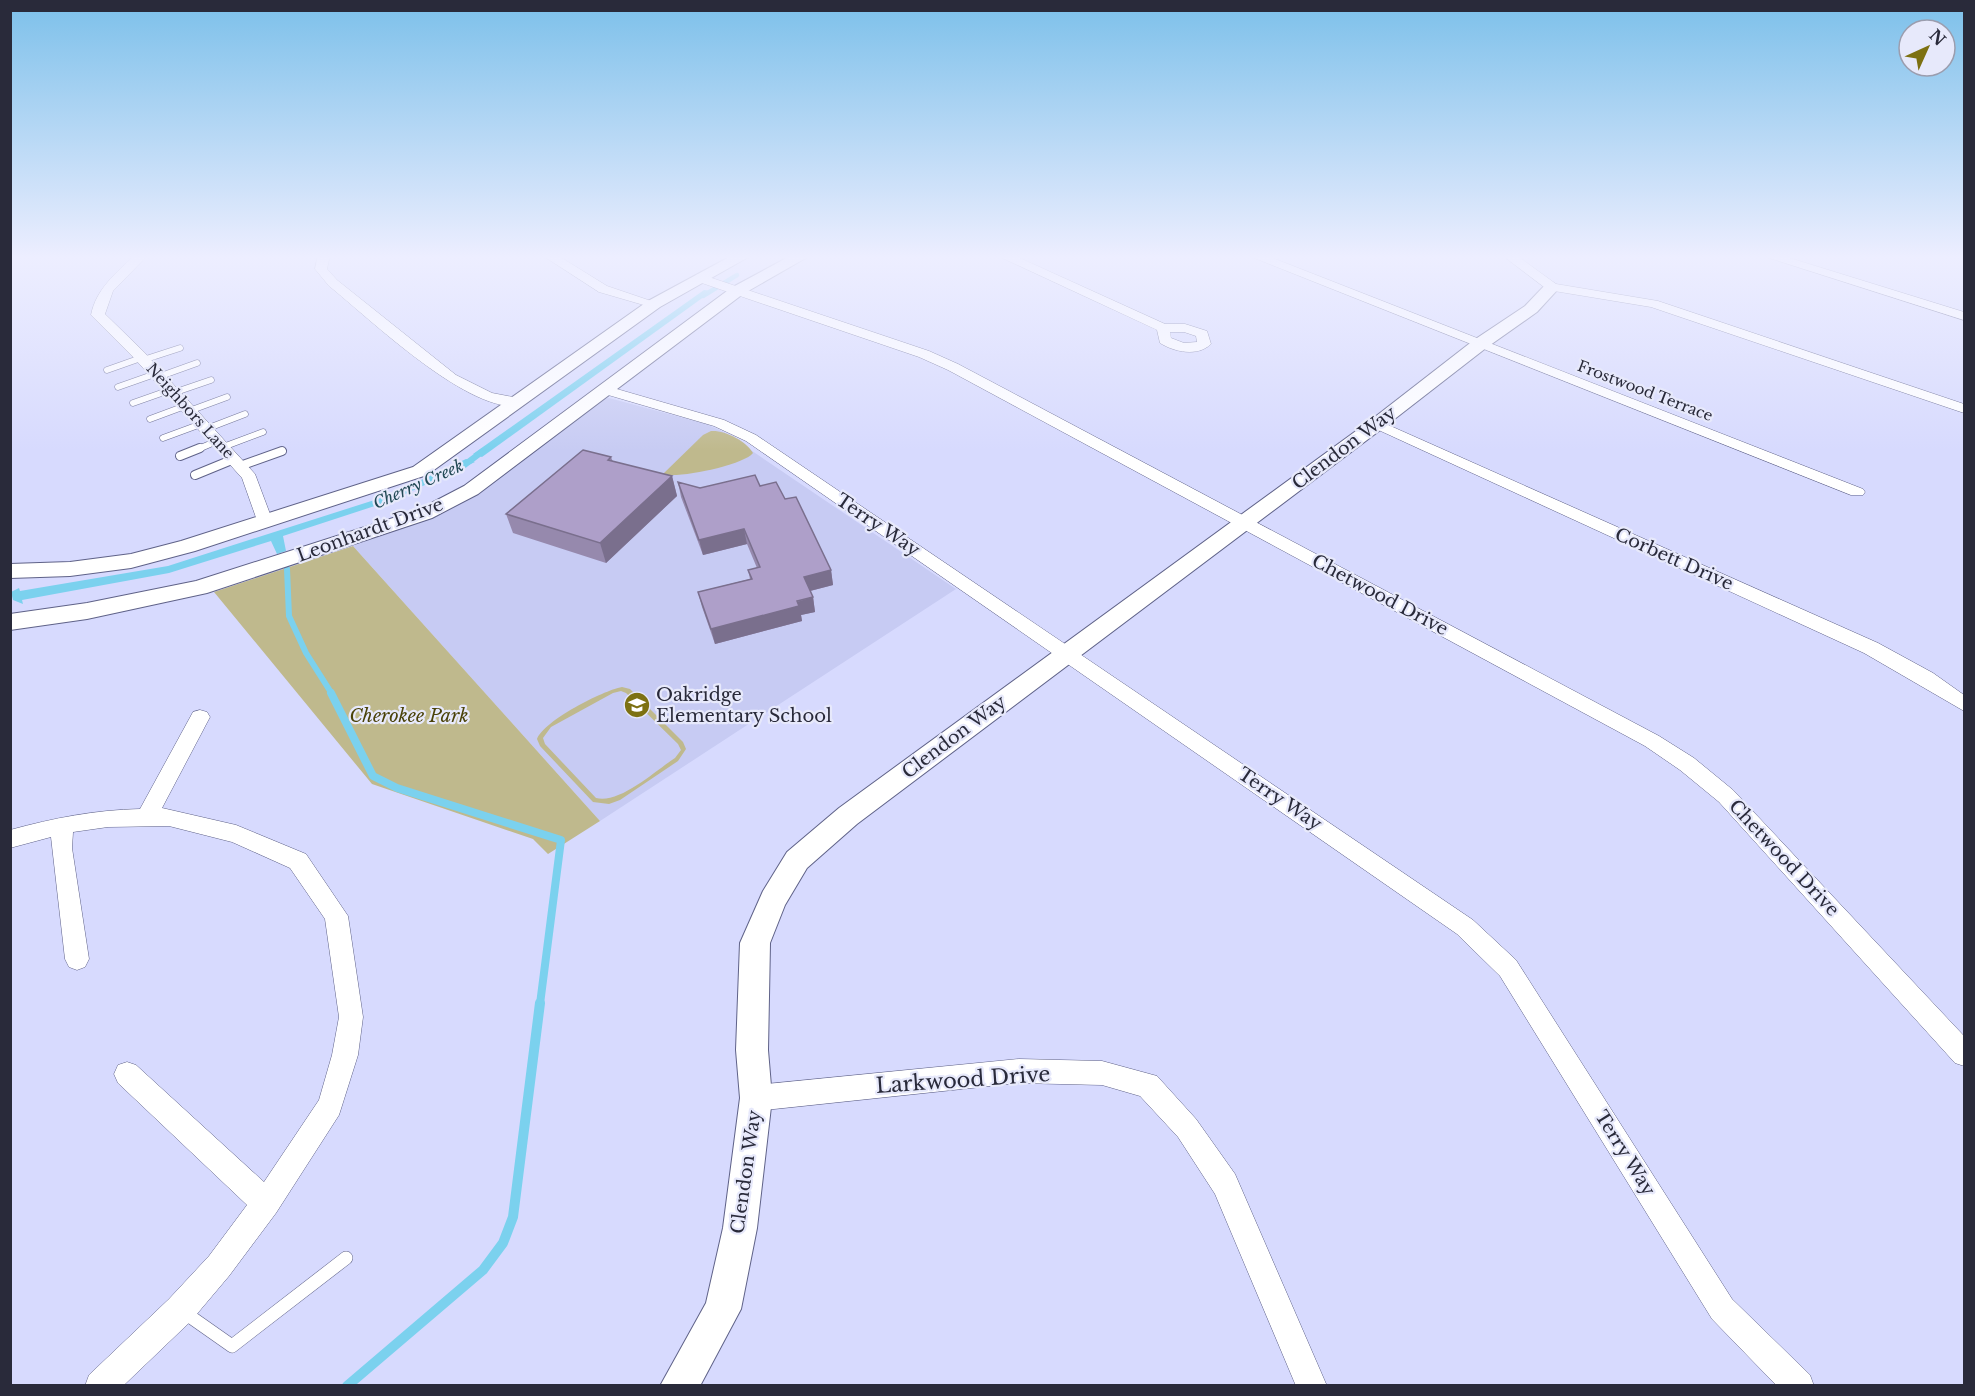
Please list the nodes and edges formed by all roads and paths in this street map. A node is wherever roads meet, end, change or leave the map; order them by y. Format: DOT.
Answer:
graph roads {
  1 [pos="103,320"];
  2 [pos="379,320"];
  3 [pos="632,320"];
  4 [pos="679,320"];
  5 [pos="823,320"];
  6 [pos="1146,320"];
  7 [pos="1419,320"];
  8 [pos="1515,320"];
  9 [pos="1701,320"];
  10 [pos="1163,328"];
  11 [pos="1480,344"];
  12 [pos="180,348"];
  13 [pos="142,359"];
  14 [pos="197,363"];
  15 [pos="107,370"];
  16 [pos="157,375"];
  17 [pos="212,380"];
  18 [pos="118,387"];
  19 [pos="603,389"];
  20 [pos="172,392"];
  21 [pos="227,397"];
  22 [pos="518,402"];
  23 [pos="133,404"];
  24 [pos="187,409"];
  25 [pos="1965,410"];
  26 [pos="245,414"];
  27 [pos="150,419"];
  28 [pos="1377,424"];
  29 [pos="203,426"];
  30 [pos="263,432"];
  31 [pos="163,438"];
  32 [pos="220,444"];
  33 [pos="282,451"];
  34 [pos="180,456"];
  35 [pos="237,463"];
  36 [pos="195,475"];
  37 [pos="1857,492"];
  38 [pos="265,522"];
  39 [pos="1245,522"];
  40 [pos="10,571"];
  41 [pos="10,622"];
  42 [pos="1066,653"];
  43 [pos="1965,704"];
  44 [pos="200,717"];
  45 [pos="148,815"];
  46 [pos="62,825"];
  47 [pos="10,839"];
  48 [pos="78,959"];
  49 [pos="1965,1054"];
  50 [pos="127,1074"];
  51 [pos="756,1098"];
  52 [pos="266,1203"];
  53 [pos="346,1258"];
  54 [pos="180,1310"];
  55 [pos="100,1386"];
  56 [pos="680,1386"];
  57 [pos="1312,1386"];
  58 [pos="1799,1386"];
  1 -- 13 [label="street, Neighbors Lane"];
  2 -- 22 [label="street"];
  3 -- 22 [label="street, Leonhardt Drive"];
  4 -- 19 [label="street, Leonhardt Drive"];
  5 -- 39 [label="street, Chetwood Drive"];
  6 -- 10 [label="street"];
  7 -- 11 [label="street, Frostwood Terrace"];
  8 -- 11 [label="street, Clendon Way"];
  9 -- 25 [label="street"];
  11 -- 28 [label="street, Clendon Way"];
  11 -- 37 [label="street, Frostwood Terrace"];
  12 -- 13 [label="lane"];
  13 -- 15 [label="lane"];
  13 -- 16 [label="street, Neighbors Lane"];
  14 -- 16 [label="lane"];
  16 -- 18 [label="lane"];
  16 -- 20 [label="street, Neighbors Lane"];
  17 -- 20 [label="lane"];
  19 -- 41 [label="street, Leonhardt Drive"];
  19 -- 42 [label="street, Terry Way"];
  20 -- 23 [label="lane"];
  20 -- 24 [label="street, Neighbors Lane"];
  21 -- 24 [label="lane"];
  22 -- 38 [label="street, Leonhardt Drive"];
  24 -- 27 [label="lane"];
  24 -- 29 [label="street, Neighbors Lane"];
  26 -- 29 [label="lane"];
  28 -- 39 [label="street, Clendon Way"];
  28 -- 43 [label="street, Corbett Drive"];
  29 -- 31 [label="lane"];
  29 -- 32 [label="street, Neighbors Lane"];
  30 -- 32 [label="lane"];
  32 -- 34 [label="lane"];
  32 -- 35 [label="street, Neighbors Lane"];
  33 -- 35 [label="lane"];
  35 -- 36 [label="lane"];
  35 -- 38 [label="street, Neighbors Lane"];
  38 -- 40 [label="street, Leonhardt Drive"];
  39 -- 42 [label="street, Clendon Way"];
  39 -- 49 [label="street, Chetwood Drive"];
  42 -- 51 [label="street, Clendon Way"];
  42 -- 58 [label="street, Terry Way"];
  44 -- 45 [label="street"];
  45 -- 46 [label="street"];
  45 -- 52 [label="street"];
  46 -- 47 [label="street"];
  46 -- 48 [label="street"];
  50 -- 52 [label="street"];
  51 -- 56 [label="street, Clendon Way"];
  51 -- 57 [label="street, Larkwood Drive"];
  52 -- 54 [label="street"];
  53 -- 54 [label="lane"];
  54 -- 55 [label="street"];
}
